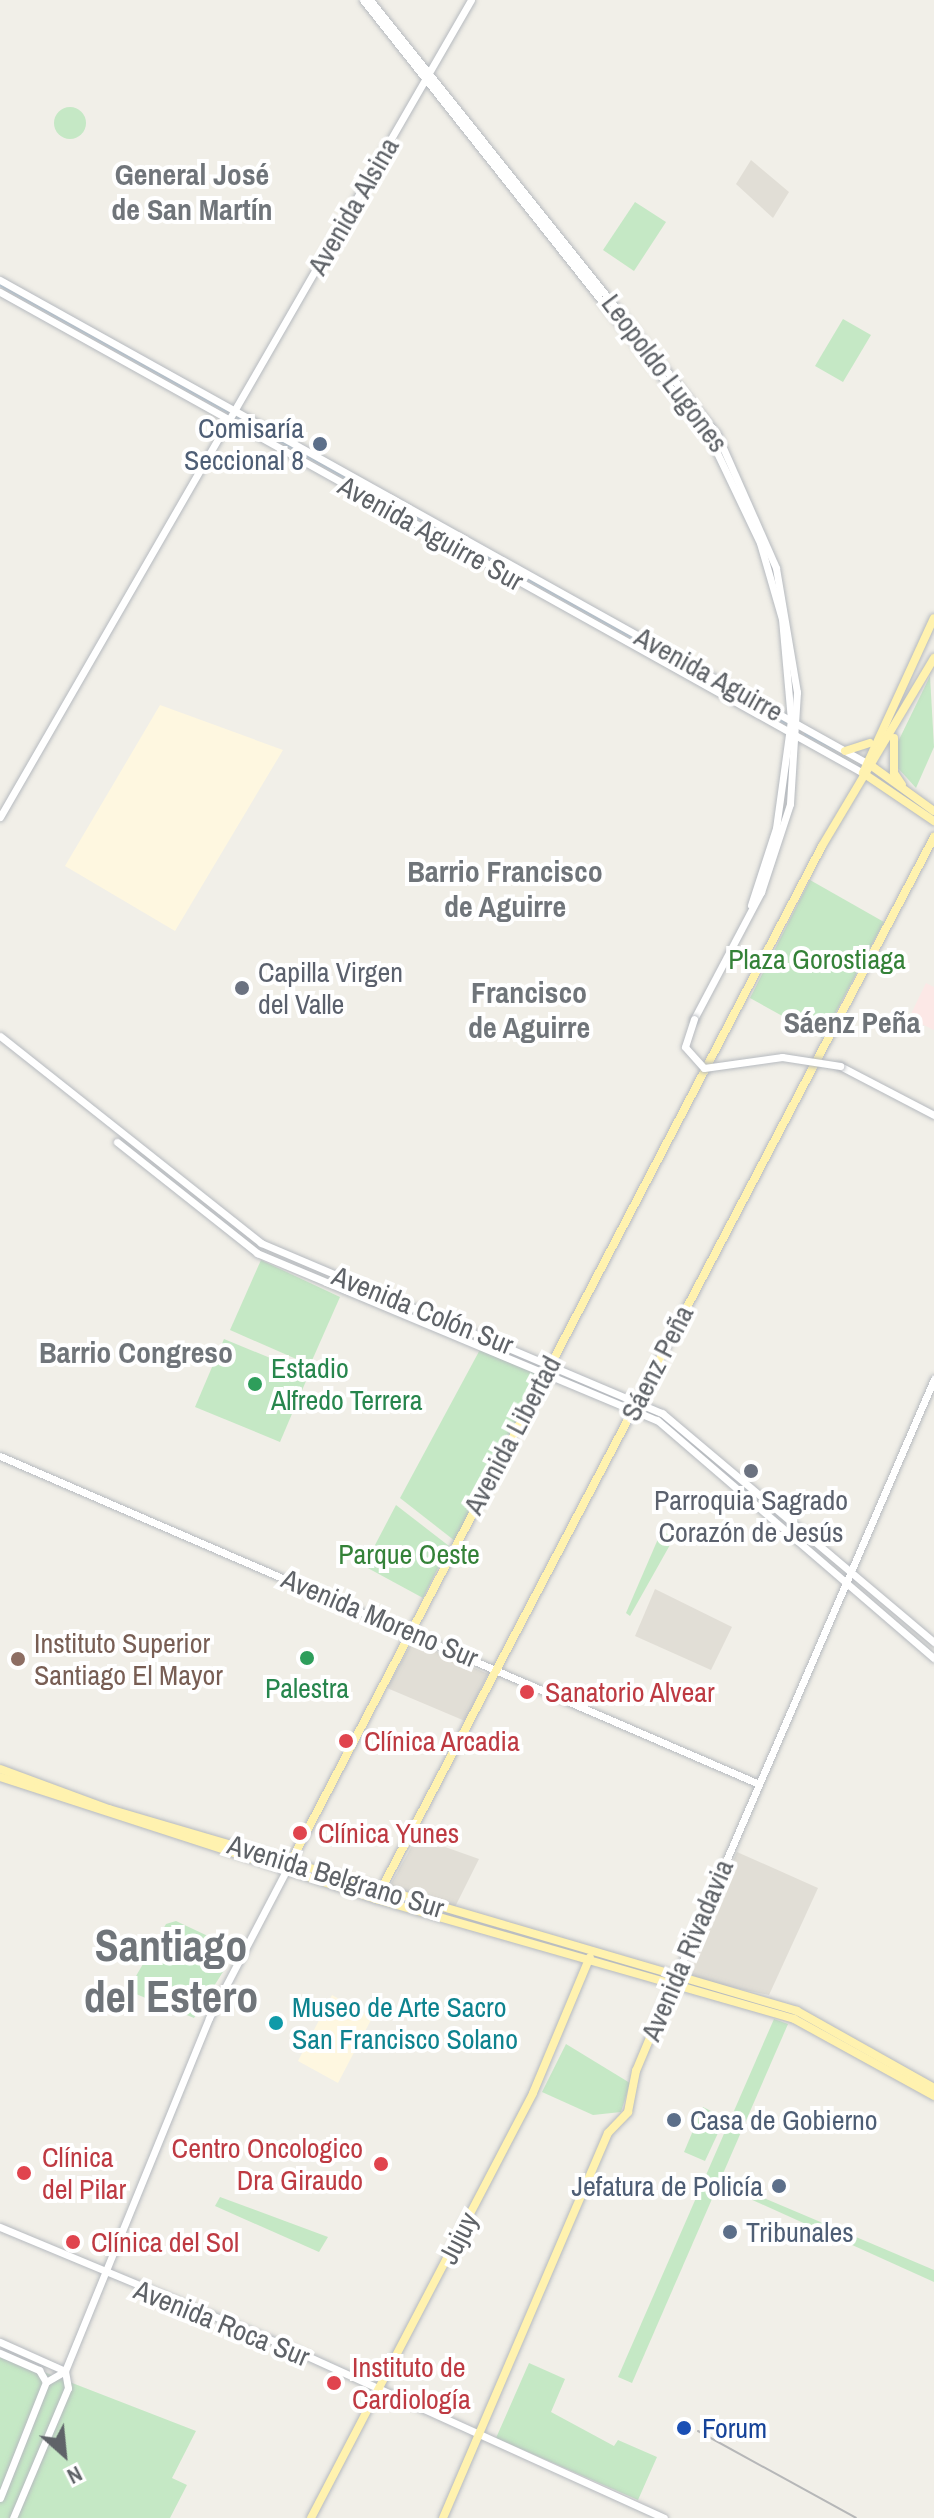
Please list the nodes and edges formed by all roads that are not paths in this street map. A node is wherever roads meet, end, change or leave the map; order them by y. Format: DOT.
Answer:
graph roads {
  1 [pos="363,0"];
  2 [pos="370,0"];
  3 [pos="471,0"];
  4 [pos="428,77"];
  5 [pos="0,280"];
  6 [pos="0,292"];
  7 [pos="232,414"];
  8 [pos="934,618"];
  9 [pos="621,624"];
  10 [pos="934,658"];
  11 [pos="896,692"];
  12 [pos="911,699"];
  13 [pos="900,721"];
  14 [pos="794,722"];
  15 [pos="790,732"];
  16 [pos="875,736"];
  17 [pos="799,737"];
  18 [pos="845,751"];
  19 [pos="867,763"];
  20 [pos="863,773"];
  21 [pos="911,795"];
  22 [pos="934,811"];
  23 [pos="0,817"];
  24 [pos="934,821"];
  25 [pos="934,837"];
  26 [pos="736,941"];
  27 [pos="0,1036"];
  28 [pos="933,1116"];
  29 [pos="117,1142"];
  30 [pos="551,1362"];
  31 [pos="546,1371"];
  32 [pos="934,1379"];
  33 [pos="638,1401"];
  34 [pos="633,1409"];
  35 [pos="0,1456"];
  36 [pos="850,1574"];
  37 [pos="846,1584"];
  38 [pos="412,1631"];
  39 [pos="934,1642"];
  40 [pos="934,1658"];
  41 [pos="499,1668"];
  42 [pos="0,1769"];
  43 [pos="0,1777"];
  44 [pos="759,1784"];
  45 [pos="289,1866"];
  46 [pos="380,1889"];
  47 [pos="376,1899"];
  48 [pos="590,1956"];
  49 [pos="673,1982"];
  50 [pos="934,2088"];
  51 [pos="934,2096"];
  52 [pos="0,2227"];
  53 [pos="103,2274"];
  54 [pos="0,2342"];
  55 [pos="0,2353"];
  56 [pos="65,2371"];
  57 [pos="46,2382"];
  58 [pos="378,2391"];
  59 [pos="477,2436"];
  60 [pos="0,2498"];
  61 [pos="13,2518"];
  62 [pos="311,2518"];
  63 [pos="443,2518"];
  64 [pos="664,2518"];
  1 -- 4 [label="main road, Leopoldo Lugones"];
  2 -- 4 [label="main road, Leopoldo Lugones"];
  3 -- 4 [label="main road, Avenida Alsina"];
  4 -- 7 [label="main road, Avenida Alsina"];
  4 -- 14 [label="main road, Leopoldo Lugones"];
  5 -- 7 [label="main road, Avenida Aguirre Sur"];
  6 -- 7 [label="main road, Avenida Aguirre Sur"];
  7 -- 9 [label="main road, Avenida Aguirre Sur"];
  7 -- 15 [label="main road, Avenida Aguirre Sur"];
  7 -- 23 [label="main road, Avenida Alsina"];
  8 -- 11 [label="main road, Avenida Libertad"];
  9 -- 14 [label="main road, Avenida Aguirre"];
  10 -- 12 [label="main road, Avenida Libertad"];
  11 -- 12 [label="main road"];
  11 -- 16 [label="main road, Avenida Libertad"];
  12 -- 13 [label="main road, Avenida Libertad"];
  13 -- 19 [label="main road, Avenida Libertad"];
  13 -- 21 [label="main road"];
  14 -- 15 [label="main road, Leopoldo Lugones"];
  14 -- 17 [label="main road, Leopoldo Lugones"];
  14 -- 18 [label="main road"];
  15 -- 17 [label="main road, Avenida Aguirre Sur"];
  15 -- 26 [label="main road, Leopoldo Lugones"];
  16 -- 18 [label="main road"];
  16 -- 19 [label="main road, Avenida Libertad"];
  17 -- 20 [label="main road, Avenida Aguirre Sur"];
  17 -- 26 [label="main road, Leopoldo Lugones"];
  18 -- 19 [label="main road"];
  19 -- 20 [label="main road, Avenida Libertad"];
  19 -- 21 [label="main road"];
  20 -- 24 [label="main road"];
  20 -- 30 [label="main road, Avenida Libertad"];
  21 -- 22 [label="main road"];
  25 -- 33 [label="main road, Sáenz Peña"];
  26 -- 28 [label="main road, Leopoldo Lugones, bridge"];
  27 -- 30 [label="main road, Avenida Colón Sur"];
  29 -- 31 [label="main road, Avenida Colón Sur"];
  30 -- 31 [label="main road, Avenida Libertad"];
  30 -- 33 [label="main road, Avenida Colón Sur"];
  31 -- 34 [label="main road, Avenida Colón Sur"];
  31 -- 38 [label="main road, Avenida Libertad"];
  32 -- 36 [label="main road, Avenida Rivadavia"];
  33 -- 34 [label="main road, Sáenz Peña"];
  33 -- 36 [label="main road, Avenida Colón Sur"];
  34 -- 37 [label="main road, Avenida Colón Sur"];
  34 -- 41 [label="main road, Sáenz Peña"];
  35 -- 38 [label="main road, Avenida Moreno Sur"];
  36 -- 37 [label="main road, Avenida Rivadavia"];
  36 -- 39 [label="main road, Avenida Colón Sur"];
  37 -- 40 [label="main road, Avenida Colón Sur"];
  37 -- 44 [label="main road, Avenida Rivadavia"];
  38 -- 41 [label="main road, Avenida Moreno Sur"];
  38 -- 45 [label="main road, Avenida Libertad"];
  41 -- 44 [label="main road, Avenida Moreno Sur"];
  41 -- 46 [label="main road, Sáenz Peña"];
  42 -- 45 [label="main road, Avenida Belgrano Sur"];
  43 -- 45 [label="main road, Avenida Belgrano Sur"];
  44 -- 49 [label="main road, Avenida Rivadavia"];
  45 -- 46 [label="main road, Avenida Belgrano Sur"];
  45 -- 47 [label="main road, Avenida Belgrano Sur"];
  45 -- 53 [label="main road, Avenida Libertad"];
  46 -- 47 [label="main road, Sáenz Peña"];
  46 -- 48 [label="main road, Avenida Belgrano Sur"];
  47 -- 48 [label="main road, Avenida Belgrano Sur"];
  48 -- 49 [label="main road, Avenida Belgrano Sur"];
  48 -- 58 [label="main road, Jujuy"];
  49 -- 50 [label="main road"];
  49 -- 51 [label="main road"];
  49 -- 59 [label="main road, Avenida Rivadavia"];
  52 -- 53 [label="main road, Avenida Roca Sur"];
  53 -- 56 [label="main road, Avenida Libertad"];
  53 -- 58 [label="main road, Avenida Roca Sur"];
  54 -- 56 [label="main road"];
  55 -- 57 [label="main road"];
  56 -- 57 [label="main road"];
  56 -- 61 [label="main road, Avenida Libertad"];
  57 -- 60 [label="main road"];
  58 -- 59 [label="main road, Avenida Roca Sur"];
  58 -- 62 [label="main road, Jujuy"];
  59 -- 63 [label="main road, Avenida Rivadavia"];
  59 -- 64 [label="main road, Avenida Roca Sur"];
}
